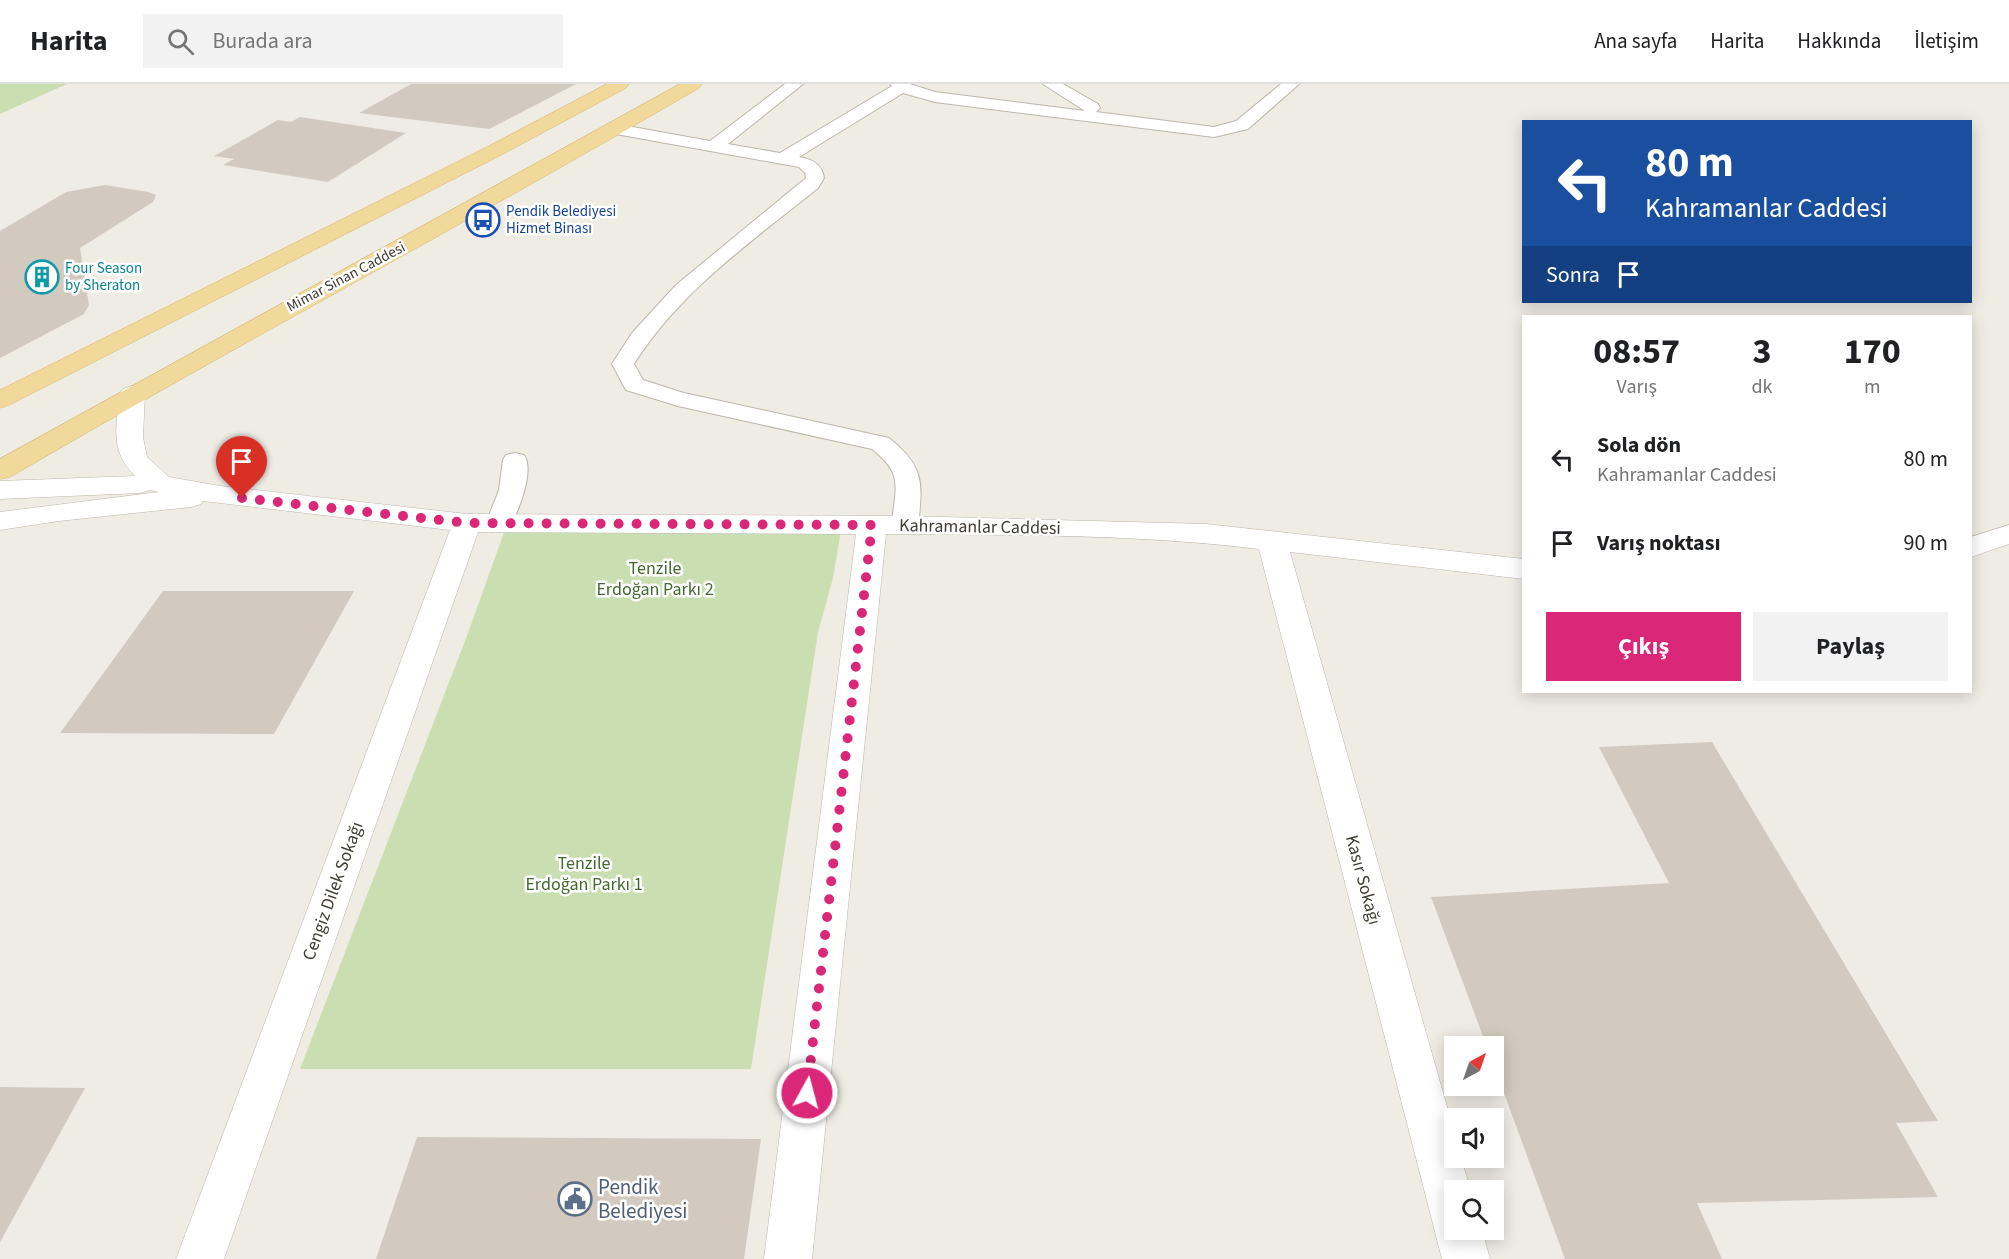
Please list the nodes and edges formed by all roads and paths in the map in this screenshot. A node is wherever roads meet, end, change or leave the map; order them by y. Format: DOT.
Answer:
graph roads {
  1 [pos="620,84"];
  2 [pos="693,84"];
  3 [pos="795,84"];
  4 [pos="1051,84"];
  5 [pos="1291,84"];
  6 [pos="900,85"];
  7 [pos="1092,108"];
  8 [pos="616,129"];
  9 [pos="713,147"];
  10 [pos="783,159"];
  11 [pos="132,394"];
  12 [pos="0,400"];
  13 [pos="515,460"];
  14 [pos="0,471"];
  15 [pos="160,484"];
  16 [pos="0,490"];
  17 [pos="220,495"];
  18 [pos="0,521"];
  19 [pos="483,523"];
  20 [pos="888,525"];
  21 [pos="2009,534"];
  22 [pos="1272,541"];
  23 [pos="1972,547"];
  24 [pos="1522,569"];
  25 [pos="1444,1180"];
  26 [pos="1461,1240"];
  27 [pos="200,1259"];
  28 [pos="788,1259"];
  29 [pos="1466,1259"];
  1 -- 12 [label="main road"];
  2 -- 8 [label="main road, Mimar Sinan Caddesi"];
  3 -- 9 [label="lane"];
  4 -- 7 [label="lane"];
  5 -- 6 [label="lane"];
  6 -- 10 [label="lane"];
  8 -- 9 [label="lane"];
  8 -- 11 [label="main road, Mimar Sinan Caddesi"];
  9 -- 10 [label="lane"];
  10 -- 20 [label="lane"];
  11 -- 14 [label="main road, Mimar Sinan Caddesi"];
  11 -- 15 [label="street"];
  13 -- 19 [label="lane"];
  15 -- 16 [label="street"];
  15 -- 17 [label="street"];
  17 -- 18 [label="street"];
  17 -- 19 [label="street, Kahramanlar Caddesi"];
  19 -- 20 [label="street, Kahramanlar Caddesi"];
  19 -- 27 [label="street, Cengiz Dilek Sokağı"];
  20 -- 22 [label="street, Kahramanlar Caddesi"];
  20 -- 28 [label="street"];
  21 -- 23 [label="street"];
  22 -- 24 [label="street, Kahramanlar Caddesi"];
  22 -- 25 [label="street, Kasır Sokağı"];
  26 -- 29 [label="street"];
}
